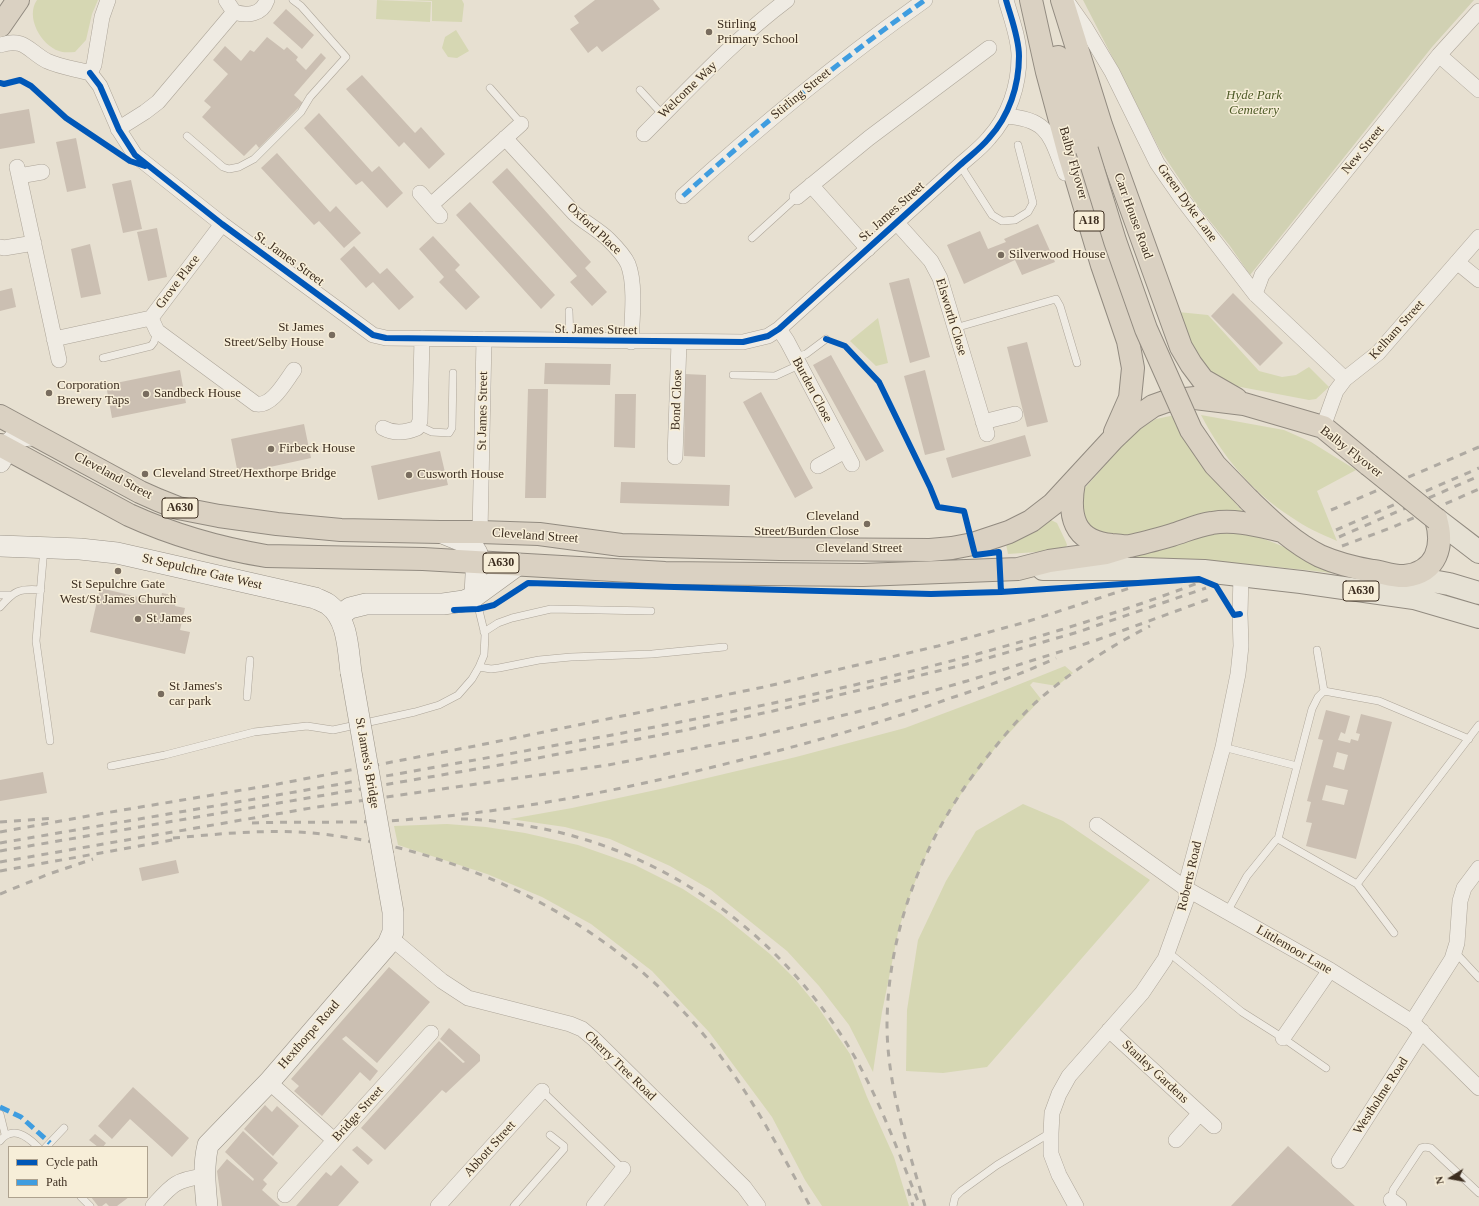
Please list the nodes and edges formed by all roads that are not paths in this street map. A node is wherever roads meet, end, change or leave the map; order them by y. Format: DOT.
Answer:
graph roads {
  1 [pos="18,0"];
  2 [pos="108,0"];
  3 [pos="267,0"];
  4 [pos="293,0"];
  5 [pos="787,0"];
  6 [pos="925,0"];
  7 [pos="1006,0"];
  8 [pos="1031,0"];
  9 [pos="1041,0"];
  10 [pos="1062,0"];
  11 [pos="1065,0"];
  12 [pos="230,6"];
  13 [pos="1479,11"];
  14 [pos="0,26"];
  15 [pos="0,45"];
  16 [pos="989,48"];
  17 [pos="1439,55"];
  18 [pos="90,73"];
  19 [pos="490,88"];
  20 [pos="640,90"];
  21 [pos="1479,90"];
  22 [pos="663,115"];
  23 [pos="1005,116"];
  24 [pos="521,124"];
  25 [pos="118,129"];
  26 [pos="644,134"];
  27 [pos="187,136"];
  28 [pos="506,138"];
  29 [pos="1018,145"];
  30 [pos="960,165"];
  31 [pos="42,172"];
  32 [pos="811,185"];
  33 [pos="420,193"];
  34 [pos="683,196"];
  35 [pos="797,198"];
  36 [pos="897,223"];
  37 [pos="222,224"];
  38 [pos="1479,237"];
  39 [pos="752,238"];
  40 [pos="34,243"];
  41 [pos="0,247"];
  42 [pos="868,249"];
  43 [pos="1457,262"];
  44 [pos="1102,265"];
  45 [pos="1479,280"];
  46 [pos="1255,294"];
  47 [pos="569,311"];
  48 [pos="154,325"];
  49 [pos="955,328"];
  50 [pos="779,329"];
  51 [pos="422,338"];
  52 [pos="54,339"];
  53 [pos="484,339"];
  54 [pos="826,339"];
  55 [pos="570,340"];
  56 [pos="631,342"];
  57 [pos="679,342"];
  58 [pos="103,358"];
  59 [pos="59,360"];
  60 [pos="797,361"];
  61 [pos="1077,363"];
  62 [pos="294,370"];
  63 [pos="453,374"];
  64 [pos="733,375"];
  65 [pos="1345,379"];
  66 [pos="1244,404"];
  67 [pos="1015,414"];
  68 [pos="0,416"];
  69 [pos="418,426"];
  70 [pos="1323,427"];
  71 [pos="382,428"];
  72 [pos="35,435"];
  73 [pos="1113,438"];
  74 [pos="2,452"];
  75 [pos="675,458"];
  76 [pos="818,466"];
  77 [pos="1074,482"];
  78 [pos="1436,519"];
  79 [pos="1282,531"];
  80 [pos="440,532"];
  81 [pos="480,532"];
  82 [pos="0,546"];
  83 [pos="1128,546"];
  84 [pos="45,547"];
  85 [pos="1479,552"];
  86 [pos="477,562"];
  87 [pos="519,564"];
  88 [pos="1018,569"];
  89 [pos="1241,575"];
  90 [pos="1404,576"];
  91 [pos="40,590"];
  92 [pos="1479,593"];
  93 [pos="0,595"];
  94 [pos="10,595"];
  95 [pos="475,596"];
  96 [pos="0,607"];
  97 [pos="651,611"];
  98 [pos="339,616"];
  99 [pos="1479,617"];
  100 [pos="484,632"];
  101 [pos="724,647"];
  102 [pos="1317,650"];
  103 [pos="250,660"];
  104 [pos="479,667"];
  105 [pos="351,672"];
  106 [pos="1324,691"];
  107 [pos="247,696"];
  108 [pos="1479,725"];
  109 [pos="1469,739"];
  110 [pos="50,741"];
  111 [pos="1223,747"];
  112 [pos="111,766"];
  113 [pos="1297,766"];
  114 [pos="1097,825"];
  115 [pos="1278,839"];
  116 [pos="1479,868"];
  117 [pos="1358,884"];
  118 [pos="1185,888"];
  119 [pos="1227,912"];
  120 [pos="1394,933"];
  121 [pos="391,938"];
  122 [pos="1168,952"];
  123 [pos="1455,952"];
  124 [pos="1330,970"];
  125 [pos="1479,978"];
  126 [pos="1417,1027"];
  127 [pos="1110,1030"];
  128 [pos="431,1032"];
  129 [pos="1283,1038"];
  130 [pos="1326,1068"];
  131 [pos="269,1082"];
  132 [pos="1479,1088"];
  133 [pos="542,1091"];
  134 [pos="1200,1113"];
  135 [pos="0,1114"];
  136 [pos="1214,1126"];
  137 [pos="64,1128"];
  138 [pos="1050,1133"];
  139 [pos="5,1134"];
  140 [pos="550,1135"];
  141 [pos="334,1140"];
  142 [pos="1176,1140"];
  143 [pos="0,1141"];
  144 [pos="37,1146"];
  145 [pos="47,1146"];
  146 [pos="1339,1161"];
  147 [pos="623,1169"];
  148 [pos="204,1176"];
  149 [pos="1479,1193"];
  150 [pos="285,1196"];
  151 [pos="82,1198"];
  152 [pos="1395,1203"];
  153 [pos="90,1206"];
  154 [pos="153,1206"];
  155 [pos="207,1206"];
  156 [pos="438,1206"];
  157 [pos="514,1206"];
  158 [pos="594,1206"];
  159 [pos="758,1206"];
  160 [pos="953,1206"];
  161 [pos="1076,1206"];
  1 -- 14 [label="highway"];
  2 -- 18 [label="street"];
  3 -- 12 [label="street"];
  4 -- 27 [label="lane"];
  5 -- 22 [label="street, Welcome Way"];
  6 -- 34 [label="street, Stirling Street"];
  7 -- 23 [label="street, St. James Street"];
  8 -- 44 [label="highway, Balby Flyover / A18"];
  9 -- 79 [label="highway, Balby Flyover / A18, bridge"];
  10 -- 66 [label="highway, Carr House Road"];
  11 -- 46 [label="street, Green Dyke Lane"];
  12 -- 25 [label="street"];
  13 -- 17 [label="street, New Street"];
  15 -- 18 [label="street"];
  16 -- 32 [label="street"];
  17 -- 21 [label="street"];
  17 -- 46 [label="street, New Street"];
  18 -- 25 [label="street, St. James Street"];
  19 -- 24 [label="lane"];
  20 -- 22 [label="lane"];
  22 -- 26 [label="street, Welcome Way"];
  23 -- 30 [label="street, St. James Street"];
  23 -- 44 [label="street"];
  24 -- 28 [label="street"];
  25 -- 37 [label="street, St. James Street"];
  28 -- 33 [label="street"];
  28 -- 56 [label="street, Oxford Place"];
  29 -- 30 [label="lane"];
  30 -- 36 [label="street, St. James Street"];
  31 -- 40 [label="street"];
  32 -- 35 [label="street"];
  32 -- 42 [label="street"];
  35 -- 39 [label="lane"];
  36 -- 42 [label="street, St. James Street"];
  36 -- 49 [label="street, Elsworth Close"];
  37 -- 48 [label="street, Grove Place"];
  37 -- 51 [label="street, St. James Street"];
  38 -- 43 [label="street, Kelham Street"];
  40 -- 41 [label="street"];
  40 -- 52 [label="street"];
  42 -- 50 [label="street, St. James Street"];
  43 -- 45 [label="street"];
  43 -- 65 [label="street, Kelham Street"];
  44 -- 73 [label="highway, Balby Flyover / A18"];
  46 -- 65 [label="street, Green Dyke Lane"];
  47 -- 55 [label="lane"];
  48 -- 52 [label="street, Grove Place"];
  48 -- 58 [label="lane"];
  48 -- 62 [label="street"];
  49 -- 61 [label="lane"];
  49 -- 67 [label="street, Elsworth Close"];
  50 -- 57 [label="street, St. James Street"];
  50 -- 60 [label="street, Burden Close"];
  51 -- 53 [label="street, St. James Street"];
  51 -- 69 [label="street"];
  52 -- 59 [label="street"];
  53 -- 55 [label="street, St. James Street"];
  53 -- 81 [label="street, St James Street"];
  54 -- 60 [label="lane"];
  55 -- 56 [label="street, St. James Street"];
  56 -- 57 [label="street, St. James Street"];
  57 -- 75 [label="street, Bond Close"];
  60 -- 64 [label="lane"];
  60 -- 76 [label="street, Burden Close"];
  63 -- 69 [label="lane"];
  65 -- 70 [label="street, Kelham Street"];
  66 -- 70 [label="highway, Balby Flyover / A630"];
  66 -- 73 [label="highway, Balby Flyover / A630"];
  68 -- 72 [label="highway, Cleveland Street / A630"];
  69 -- 71 [label="street"];
  70 -- 78 [label="highway, Balby Flyover / A630, bridge"];
  72 -- 74 [label="street"];
  72 -- 80 [label="highway, Cleveland Street / A630"];
  73 -- 77 [label="highway, Balby Flyover / A630"];
  74 -- 86 [label="highway, Cleveland Street / A630"];
  77 -- 81 [label="highway, Cleveland Street / A630"];
  77 -- 83 [label="highway, Balby Flyover / A630"];
  78 -- 85 [label="main road, A630"];
  78 -- 90 [label="highway, Balby Flyover / A630"];
  79 -- 83 [label="highway, Balby Flyover / A630"];
  79 -- 90 [label="highway, Balby Flyover / A630"];
  80 -- 81 [label="highway, Cleveland Street / A630"];
  80 -- 86 [label="street"];
  82 -- 84 [label="street, St Sepulchre Gate West"];
  83 -- 88 [label="highway, Cleveland Street / A630"];
  84 -- 91 [label="lane"];
  84 -- 98 [label="street, St Sepulchre Gate West"];
  86 -- 87 [label="highway, Cleveland Street / A630"];
  86 -- 95 [label="street"];
  87 -- 88 [label="highway, Cleveland Street / A630"];
  87 -- 95 [label="street"];
  88 -- 89 [label="main road, Cleveland Street / A630"];
  89 -- 99 [label="main road, A630"];
  89 -- 111 [label="street, Roberts Road"];
  90 -- 92 [label="main road, Balby Flyover / A630"];
  91 -- 94 [label="lane"];
  91 -- 110 [label="lane"];
  93 -- 94 [label="lane"];
  94 -- 96 [label="lane"];
  95 -- 98 [label="street"];
  95 -- 100 [label="lane"];
  97 -- 100 [label="lane"];
  98 -- 105 [label="street, St Sepulchre Gate West"];
  100 -- 104 [label="lane"];
  101 -- 104 [label="lane"];
  102 -- 106 [label="lane"];
  103 -- 107 [label="lane"];
  104 -- 112 [label="lane"];
  105 -- 121 [label="street, St James's Bridge, bridge"];
  106 -- 109 [label="lane"];
  106 -- 113 [label="lane"];
  108 -- 109 [label="lane"];
  109 -- 117 [label="lane"];
  111 -- 113 [label="lane"];
  111 -- 118 [label="street, Roberts Road"];
  113 -- 115 [label="lane"];
  114 -- 118 [label="street, Littlemoor Lane"];
  115 -- 117 [label="lane"];
  115 -- 119 [label="lane"];
  116 -- 123 [label="street"];
  117 -- 120 [label="lane"];
  118 -- 119 [label="street, Littlemoor Lane"];
  118 -- 122 [label="street, Roberts Road"];
  119 -- 124 [label="street, Littlemoor Lane"];
  121 -- 131 [label="street, Hexthorpe Road"];
  121 -- 159 [label="street, Cherry Tree Road"];
  122 -- 127 [label="street, Roberts Road"];
  122 -- 129 [label="lane"];
  123 -- 125 [label="lane"];
  123 -- 126 [label="street, Westholme Road"];
  124 -- 126 [label="street, Littlemoor Lane"];
  124 -- 129 [label="street"];
  126 -- 132 [label="street, Littlemoor Lane"];
  126 -- 146 [label="street, Westholme Road"];
  127 -- 134 [label="street, Stanley Gardens"];
  127 -- 138 [label="street, Roberts Road"];
  128 -- 141 [label="street, Bridge Street"];
  129 -- 130 [label="lane"];
  131 -- 141 [label="street"];
  131 -- 148 [label="street, Hexthorpe Road"];
  133 -- 147 [label="lane"];
  133 -- 156 [label="street, Abbott Street"];
  134 -- 136 [label="street, Stanley Gardens"];
  134 -- 142 [label="street, Stanley Gardens"];
  135 -- 139 [label="lane"];
  137 -- 145 [label="lane"];
  138 -- 160 [label="lane"];
  138 -- 161 [label="street, Roberts Road"];
  139 -- 143 [label="lane"];
  139 -- 144 [label="lane"];
  140 -- 157 [label="lane"];
  141 -- 150 [label="street, Bridge Street"];
  147 -- 158 [label="street"];
  148 -- 154 [label="street"];
  148 -- 155 [label="street, Hexthorpe Road"];
  149 -- 152 [label="lane"];
  151 -- 153 [label="lane"];
}
